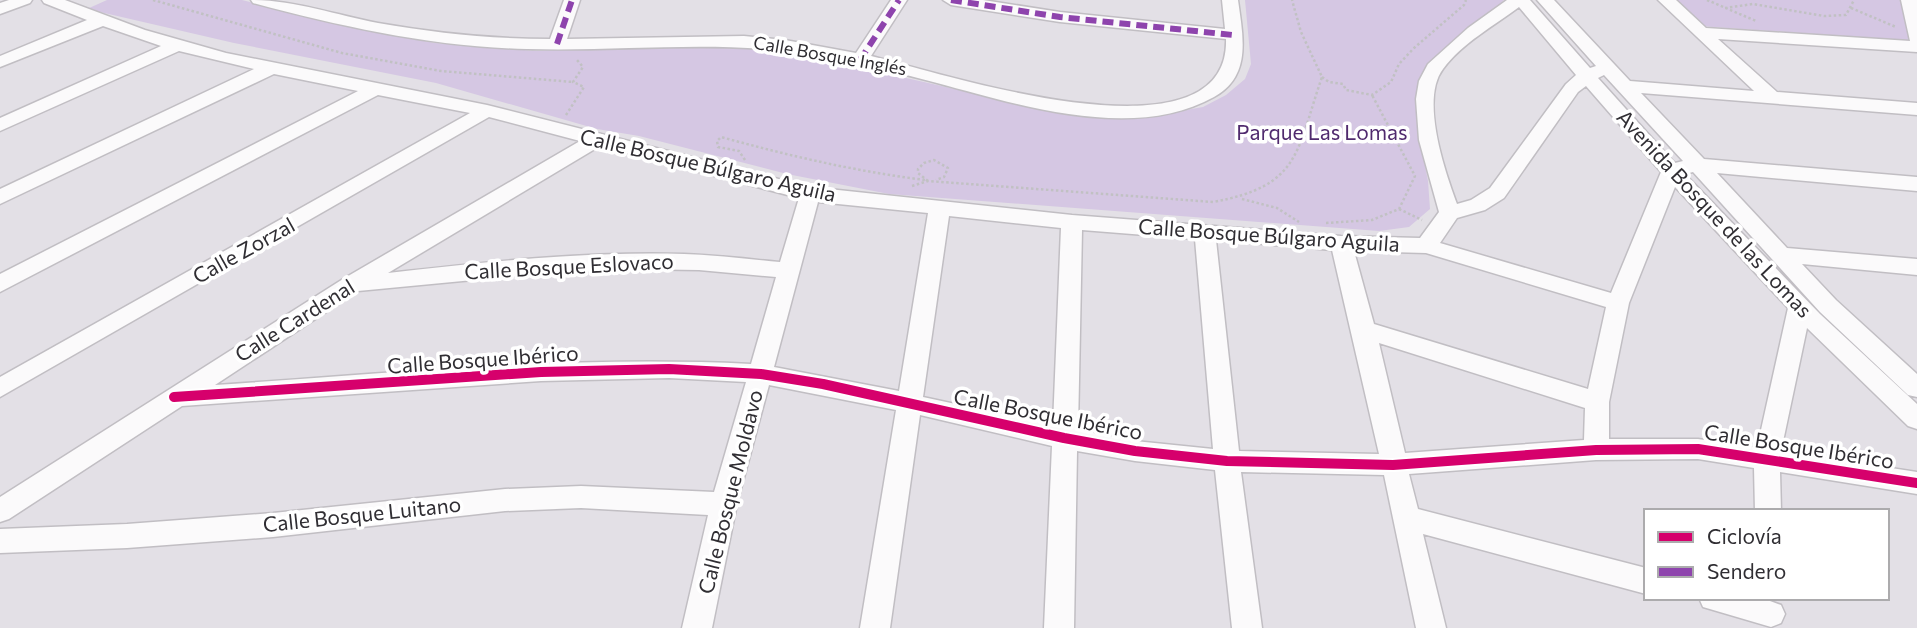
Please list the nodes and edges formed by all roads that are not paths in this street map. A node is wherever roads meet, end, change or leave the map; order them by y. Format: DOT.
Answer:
graph roads {
  1 [pos="24,0"];
  2 [pos="50,0"];
  3 [pos="260,0"];
  4 [pos="572,0"];
  5 [pos="899,0"];
  6 [pos="951,0"];
  7 [pos="1230,0"];
  8 [pos="1519,0"];
  9 [pos="1545,0"];
  10 [pos="1665,0"];
  11 [pos="1909,0"];
  12 [pos="0,9"];
  13 [pos="100,21"];
  14 [pos="1703,33"];
  15 [pos="1233,35"];
  16 [pos="1917,38"];
  17 [pos="557,44"];
  18 [pos="177,45"];
  19 [pos="1917,47"];
  20 [pos="860,60"];
  21 [pos="0,62"];
  22 [pos="271,68"];
  23 [pos="1596,72"];
  24 [pos="1624,86"];
  25 [pos="375,89"];
  26 [pos="1771,97"];
  27 [pos="1917,109"];
  28 [pos="488,111"];
  29 [pos="0,125"];
  30 [pos="596,140"];
  31 [pos="1697,165"];
  32 [pos="1672,170"];
  33 [pos="1917,184"];
  34 [pos="810,194"];
  35 [pos="0,197"];
  36 [pos="939,210"];
  37 [pos="1072,222"];
  38 [pos="1438,229"];
  39 [pos="1205,232"];
  40 [pos="1341,243"];
  41 [pos="1781,254"];
  42 [pos="1917,267"];
  43 [pos="787,270"];
  44 [pos="0,284"];
  45 [pos="351,285"];
  46 [pos="1618,303"];
  47 [pos="1799,309"];
  48 [pos="1364,330"];
  49 [pos="761,374"];
  50 [pos="0,388"];
  51 [pos="1917,388"];
  52 [pos="174,397"];
  53 [pos="1597,402"];
  54 [pos="911,405"];
  55 [pos="1917,419"];
  56 [pos="1064,438"];
  57 [pos="1596,450"];
  58 [pos="1767,458"];
  59 [pos="1227,461"];
  60 [pos="1393,465"];
  61 [pos="1917,483"];
  62 [pos="724,504"];
  63 [pos="1768,509"];
  64 [pos="0,511"];
  65 [pos="1404,517"];
  66 [pos="0,541"];
  67 [pos="1644,580"];
  68 [pos="1721,600"];
  69 [pos="1772,613"];
  70 [pos="697,628"];
  71 [pos="875,628"];
  72 [pos="1059,628"];
  73 [pos="1247,628"];
  74 [pos="1431,628"];
  1 -- 12 [label="street"];
  2 -- 13 [label="street, Calle Bosque Búlgaro Aguila"];
  3 -- 17 [label="street, Calle Bosque Inglés"];
  4 -- 17 [label="street"];
  5 -- 20 [label="street"];
  6 -- 15 [label="street"];
  7 -- 15 [label="street, Calle Bosque Inglés"];
  8 -- 23 [label="street, Avenida Bosque de las Lomas"];
  8 -- 38 [label="street"];
  9 -- 23 [label="street, Avenida Bosque de las Lomas"];
  10 -- 14 [label="street"];
  11 -- 16 [label="street"];
  13 -- 18 [label="street, Calle Bosque Búlgaro Aguila"];
  13 -- 21 [label="street"];
  14 -- 19 [label="street"];
  14 -- 26 [label="street"];
  15 -- 20 [label="street, Calle Bosque Inglés"];
  17 -- 20 [label="street, Calle Bosque Inglés"];
  18 -- 22 [label="street, Calle Bosque Búlgaro Aguila"];
  18 -- 29 [label="street"];
  22 -- 25 [label="street, Calle Bosque Búlgaro Aguila"];
  22 -- 35 [label="street"];
  23 -- 24 [label="street, Avenida Bosque de las Lomas"];
  23 -- 32 [label="street, Avenida Bosque de las Lomas"];
  23 -- 38 [label="street"];
  24 -- 26 [label="street"];
  24 -- 31 [label="street, Avenida Bosque de las Lomas"];
  25 -- 28 [label="street, Calle Bosque Búlgaro Aguila"];
  25 -- 44 [label="street"];
  26 -- 27 [label="street"];
  28 -- 30 [label="street, Calle Bosque Búlgaro Aguila"];
  28 -- 50 [label="street, Calle Zorzal"];
  30 -- 34 [label="street, Calle Bosque Búlgaro Aguila"];
  30 -- 45 [label="street, Calle Cardenal"];
  31 -- 32 [label="street"];
  31 -- 33 [label="street"];
  31 -- 41 [label="street, Avenida Bosque de las Lomas"];
  32 -- 46 [label="street"];
  32 -- 47 [label="street, Avenida Bosque de las Lomas"];
  34 -- 36 [label="street, Calle Bosque Búlgaro Aguila"];
  34 -- 43 [label="street, Calle Bosque Moldavo"];
  36 -- 37 [label="street, Calle Bosque Búlgaro Aguila"];
  36 -- 54 [label="street"];
  37 -- 39 [label="street, Calle Bosque Búlgaro Aguila"];
  37 -- 56 [label="street"];
  38 -- 40 [label="street, Calle Bosque Búlgaro Aguila"];
  38 -- 46 [label="street"];
  39 -- 40 [label="street, Calle Bosque Búlgaro Aguila"];
  39 -- 59 [label="street"];
  40 -- 48 [label="street"];
  41 -- 42 [label="street"];
  41 -- 51 [label="street, Avenida Bosque de las Lomas"];
  43 -- 45 [label="street, Calle Bosque Eslovaco"];
  43 -- 49 [label="street, Calle Bosque Moldavo"];
  45 -- 52 [label="street, Calle Cardenal"];
  46 -- 53 [label="street"];
  47 -- 55 [label="street, Avenida Bosque de las Lomas"];
  47 -- 58 [label="street"];
  48 -- 53 [label="street"];
  48 -- 60 [label="street"];
  49 -- 52 [label="street, Calle Bosque Ibérico"];
  49 -- 54 [label="street, Calle Bosque Ibérico"];
  49 -- 62 [label="street, Calle Bosque Moldavo"];
  52 -- 64 [label="street, Calle Cardenal"];
  53 -- 57 [label="street"];
  54 -- 56 [label="street, Calle Bosque Ibérico"];
  54 -- 71 [label="street"];
  56 -- 59 [label="street, Calle Bosque Ibérico"];
  56 -- 72 [label="street"];
  57 -- 58 [label="street, Calle Bosque Ibérico"];
  57 -- 60 [label="street, Calle Bosque Ibérico"];
  58 -- 61 [label="street, Calle Bosque Ibérico"];
  58 -- 63 [label="street"];
  59 -- 60 [label="street, Calle Bosque Ibérico"];
  59 -- 73 [label="street"];
  60 -- 65 [label="street"];
  62 -- 66 [label="street, Calle Bosque Luitano"];
  62 -- 70 [label="street, Calle Bosque Moldavo"];
  65 -- 67 [label="street"];
  65 -- 74 [label="street"];
  68 -- 69 [label="street"];
}
